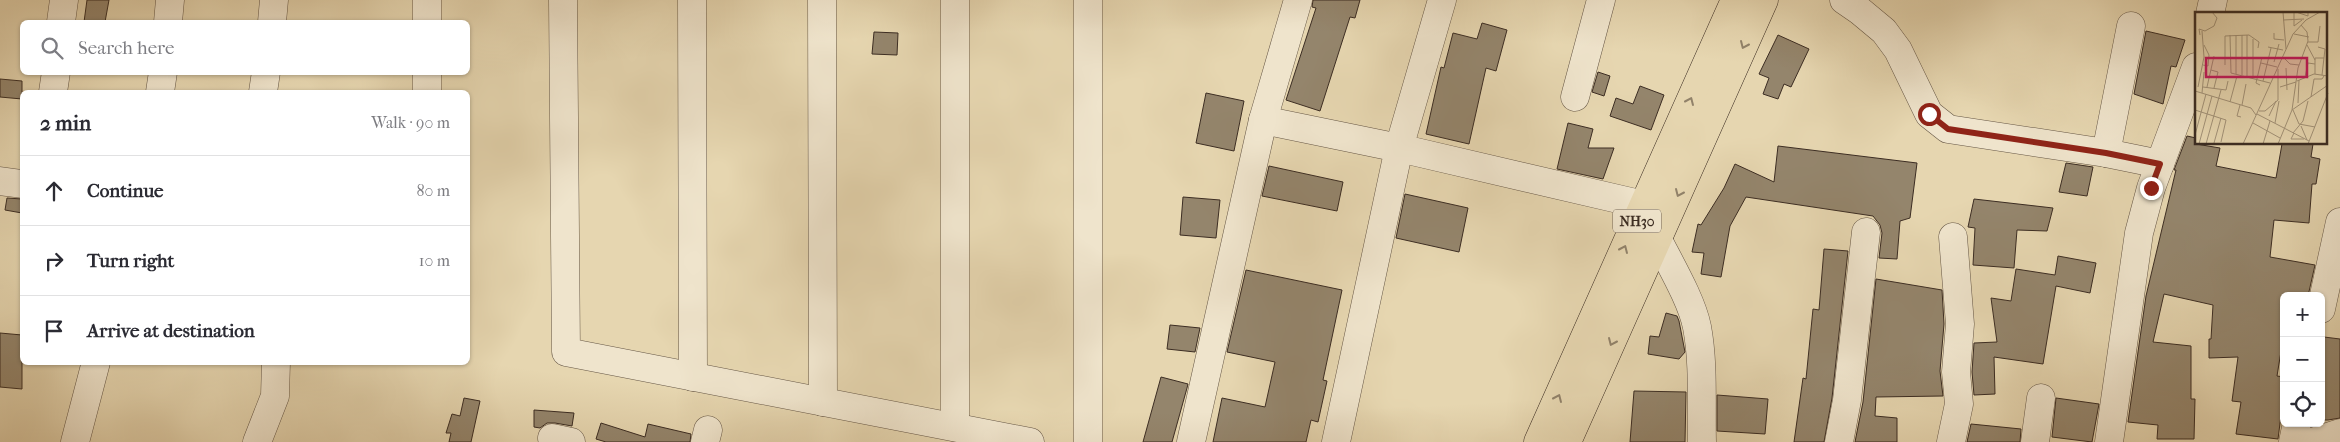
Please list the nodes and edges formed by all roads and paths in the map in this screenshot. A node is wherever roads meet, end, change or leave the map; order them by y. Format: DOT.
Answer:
graph roads {
  1 [pos="64,0"];
  2 [pos="170,0"];
  3 [pos="274,0"];
  4 [pos="428,0"];
  5 [pos="563,0"];
  6 [pos="692,0"];
  7 [pos="822,0"];
  8 [pos="955,0"];
  9 [pos="1088,0"];
  10 [pos="1298,0"];
  11 [pos="1442,0"];
  12 [pos="1602,0"];
  13 [pos="1735,0"];
  14 [pos="1764,0"];
  15 [pos="1844,0"];
  16 [pos="61,20"];
  17 [pos="168,20"];
  18 [pos="272,20"];
  19 [pos="427,20"];
  20 [pos="2130,26"];
  21 [pos="2195,70"];
  22 [pos="56,75"];
  23 [pos="163,75"];
  24 [pos="266,75"];
  25 [pos="427,75"];
  26 [pos="53,90"];
  27 [pos="160,90"];
  28 [pos="263,90"];
  29 [pos="427,90"];
  30 [pos="1575,97"];
  31 [pos="1263,120"];
  32 [pos="1399,148"];
  33 [pos="2106,153"];
  34 [pos="2160,164"];
  35 [pos="0,181"];
  36 [pos="20,184"];
  37 [pos="1644,205"];
  38 [pos="2340,222"];
  39 [pos="1866,232"];
  40 [pos="1953,237"];
  41 [pos="1658,240"];
  42 [pos="2325,292"];
  43 [pos="95,365"];
  44 [pos="276,365"];
  45 [pos="693,377"];
  46 [pos="2041,398"];
  47 [pos="823,402"];
  48 [pos="955,427"];
  49 [pos="2296,427"];
  50 [pos="2340,433"];
  51 [pos="75,442"];
  52 [pos="257,442"];
  53 [pos="1030,442"];
  54 [pos="1088,442"];
  55 [pos="1191,442"];
  56 [pos="1336,442"];
  57 [pos="1538,442"];
  58 [pos="1567,442"];
  59 [pos="1702,442"];
  60 [pos="1839,442"];
  61 [pos="1951,442"];
  62 [pos="2035,442"];
  63 [pos="2109,442"];
  64 [pos="2293,442"];
  65 [pos="2312,442"];
  1 -- 16 [label="street"];
  2 -- 17 [label="street"];
  3 -- 18 [label="street"];
  4 -- 19 [label="street"];
  5 -- 45 [label="street"];
  6 -- 45 [label="street"];
  7 -- 47 [label="street"];
  8 -- 48 [label="street"];
  9 -- 54 [label="street"];
  10 -- 31 [label="street"];
  11 -- 32 [label="street"];
  12 -- 30 [label="street"];
  37 -- 13 [label="highway, NH30, one-way"];
  14 -- 41 [label="highway, NH30, one-way"];
  15 -- 33 [label="street"];
  20 -- 33 [label="street"];
  21 -- 34 [label="street"];
  22 -- 26 [label="street"];
  23 -- 27 [label="street"];
  24 -- 28 [label="street"];
  25 -- 29 [label="street"];
  31 -- 32 [label="street"];
  31 -- 55 [label="street"];
  32 -- 37 [label="street"];
  32 -- 56 [label="street"];
  33 -- 34 [label="street"];
  34 -- 63 [label="street"];
  35 -- 36 [label="street"];
  57 -- 37 [label="highway, NH30, one-way"];
  38 -- 42 [label="street"];
  39 -- 60 [label="street"];
  40 -- 61 [label="street"];
  41 -- 58 [label="highway, NH30, one-way"];
  41 -- 59 [label="street"];
  43 -- 51 [label="street"];
  44 -- 52 [label="street"];
  45 -- 47 [label="street"];
  46 -- 62 [label="street"];
  47 -- 48 [label="street"];
  48 -- 53 [label="street"];
  49 -- 64 [label="street"];
  50 -- 65 [label="street"];
}
